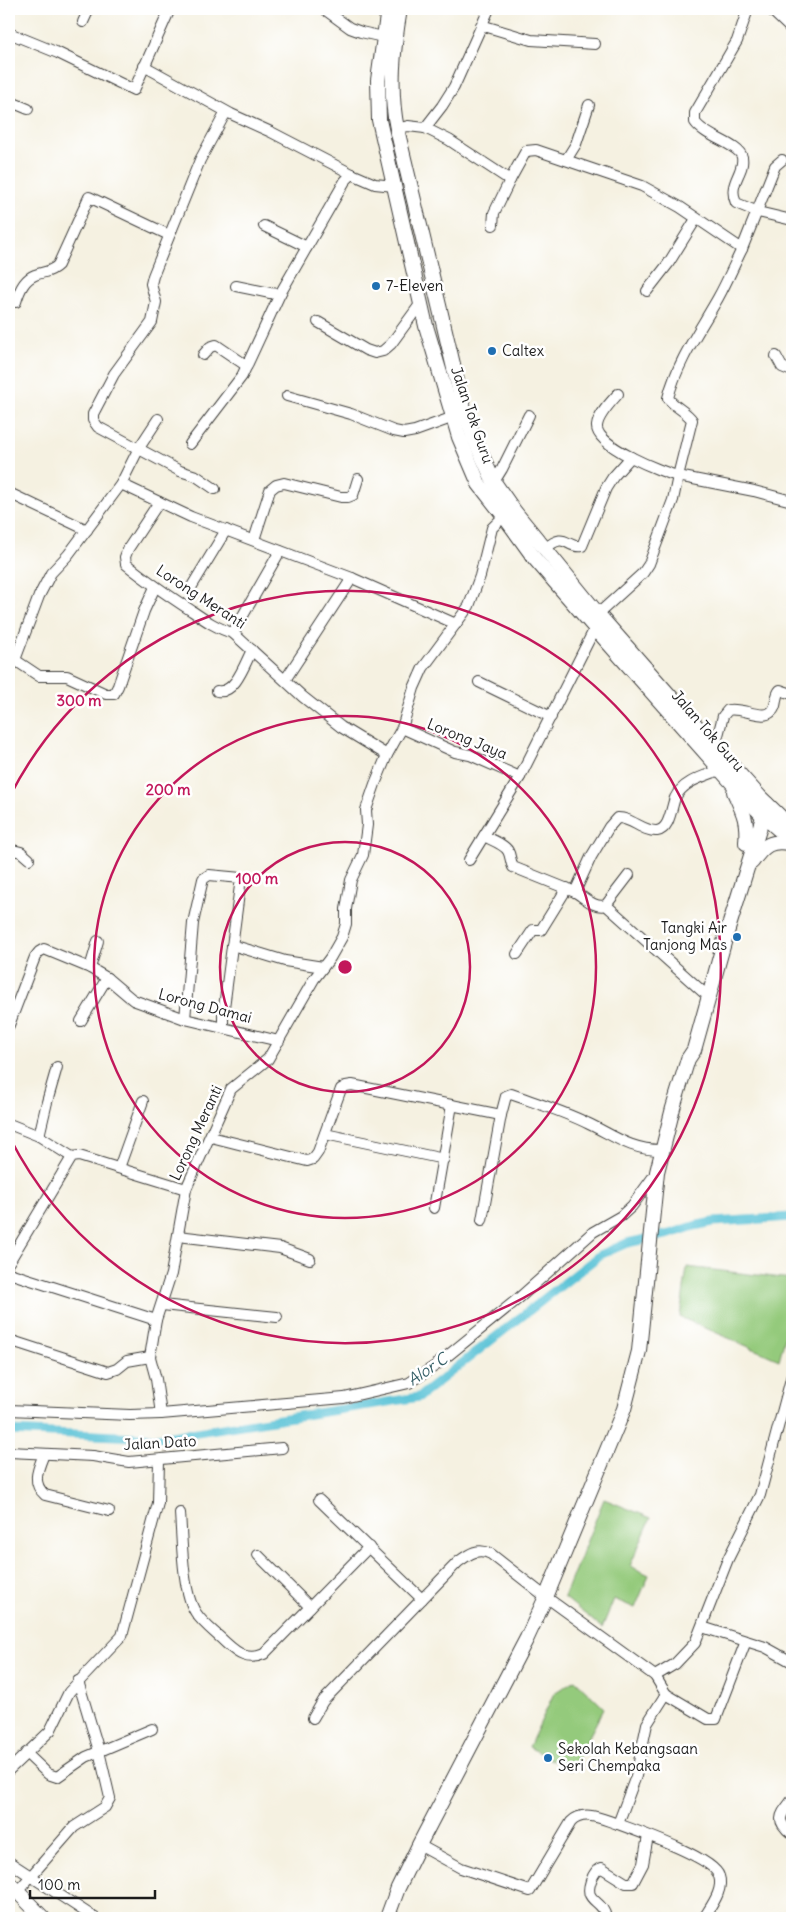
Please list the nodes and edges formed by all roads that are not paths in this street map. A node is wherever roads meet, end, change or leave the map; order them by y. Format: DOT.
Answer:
graph roads {
  1 [pos="89,9"];
  2 [pos="170,9"];
  3 [pos="324,9"];
  4 [pos="388,9"];
  5 [pos="400,9"];
  6 [pos="489,9"];
  7 [pos="748,9"];
  8 [pos="770,9"];
  9 [pos="83,22"];
  10 [pos="481,25"];
  11 [pos="792,30"];
  12 [pos="9,33"];
  13 [pos="383,37"];
  14 [pos="595,44"];
  15 [pos="144,66"];
  16 [pos="9,102"];
  17 [pos="589,104"];
  18 [pos="28,110"];
  19 [pos="226,112"];
  20 [pos="425,128"];
  21 [pos="397,130"];
  22 [pos="566,160"];
  23 [pos="782,160"];
  24 [pos="352,174"];
  25 [pos="510,180"];
  26 [pos="394,186"];
  27 [pos="758,212"];
  28 [pos="696,219"];
  29 [pos="792,220"];
  30 [pos="493,225"];
  31 [pos="264,226"];
  32 [pos="169,235"];
  33 [pos="308,247"];
  34 [pos="742,249"];
  35 [pos="430,268"];
  36 [pos="414,272"];
  37 [pos="236,286"];
  38 [pos="647,291"];
  39 [pos="280,294"];
  40 [pos="16,302"];
  41 [pos="421,303"];
  42 [pos="318,322"];
  43 [pos="203,354"];
  44 [pos="776,356"];
  45 [pos="246,366"];
  46 [pos="792,371"];
  47 [pos="618,394"];
  48 [pos="287,396"];
  49 [pos="529,414"];
  50 [pos="454,417"];
  51 [pos="158,419"];
  52 [pos="190,444"];
  53 [pos="139,448"];
  54 [pos="631,457"];
  55 [pos="678,476"];
  56 [pos="358,479"];
  57 [pos="494,482"];
  58 [pos="122,484"];
  59 [pos="215,489"];
  60 [pos="9,493"];
  61 [pos="792,501"];
  62 [pos="159,502"];
  63 [pos="504,516"];
  64 [pos="87,530"];
  65 [pos="226,530"];
  66 [pos="254,540"];
  67 [pos="545,548"];
  68 [pos="280,551"];
  69 [pos="352,578"];
  70 [pos="192,586"];
  71 [pos="155,587"];
  72 [pos="598,614"];
  73 [pos="456,624"];
  74 [pos="596,628"];
  75 [pos="233,633"];
  76 [pos="252,650"];
  77 [pos="12,664"];
  78 [pos="285,680"];
  79 [pos="479,682"];
  80 [pos="217,691"];
  81 [pos="792,694"];
  82 [pos="551,717"];
  83 [pos="402,728"];
  84 [pos="715,747"];
  85 [pos="387,755"];
  86 [pos="720,770"];
  87 [pos="520,777"];
  88 [pos="734,785"];
  89 [pos="761,806"];
  90 [pos="792,828"];
  91 [pos="484,836"];
  92 [pos="792,841"];
  93 [pos="746,843"];
  94 [pos="792,844"];
  95 [pos="9,849"];
  96 [pos="29,859"];
  97 [pos="469,860"];
  98 [pos="746,872"];
  99 [pos="629,874"];
  100 [pos="571,890"];
  101 [pos="606,905"];
  102 [pos="98,941"];
  103 [pos="232,945"];
  104 [pos="516,954"];
  105 [pos="323,967"];
  106 [pos="90,968"];
  107 [pos="106,978"];
  108 [pos="703,992"];
  109 [pos="185,1019"];
  110 [pos="81,1021"];
  111 [pos="9,1025"];
  112 [pos="223,1027"];
  113 [pos="279,1041"];
  114 [pos="688,1059"];
  115 [pos="57,1067"];
  116 [pos="143,1101"];
  117 [pos="452,1106"];
  118 [pos="501,1115"];
  119 [pos="9,1124"];
  120 [pos="325,1134"];
  121 [pos="40,1136"];
  122 [pos="211,1138"];
  123 [pos="661,1150"];
  124 [pos="72,1157"];
  125 [pos="444,1159"];
  126 [pos="119,1168"];
  127 [pos="657,1172"];
  128 [pos="186,1189"];
  129 [pos="434,1208"];
  130 [pos="482,1220"];
  131 [pos="178,1236"];
  132 [pos="310,1259"];
  133 [pos="9,1262"];
  134 [pos="9,1273"];
  135 [pos="162,1305"];
  136 [pos="277,1317"];
  137 [pos="156,1320"];
  138 [pos="9,1340"];
  139 [pos="150,1358"];
  140 [pos="792,1375"];
  141 [pos="789,1402"];
  142 [pos="9,1410"];
  143 [pos="160,1414"];
  144 [pos="282,1448"];
  145 [pos="9,1452"];
  146 [pos="44,1454"];
  147 [pos="159,1460"];
  148 [pos="319,1500"];
  149 [pos="109,1511"];
  150 [pos="180,1513"];
  151 [pos="369,1548"];
  152 [pos="258,1555"];
  153 [pos="546,1597"];
  154 [pos="422,1598"];
  155 [pos="310,1607"];
  156 [pos="702,1627"];
  157 [pos="746,1641"];
  158 [pos="792,1662"];
  159 [pos="655,1676"];
  160 [pos="78,1681"];
  161 [pos="666,1694"];
  162 [pos="314,1718"];
  163 [pos="152,1729"];
  164 [pos="100,1751"];
  165 [pos="26,1753"];
  166 [pos="9,1770"];
  167 [pos="792,1800"];
  168 [pos="618,1824"];
  169 [pos="792,1834"];
  170 [pos="648,1836"];
  171 [pos="419,1845"];
  172 [pos="9,1862"];
  173 [pos="30,1876"];
  174 [pos="13,1887"];
  175 [pos="43,1918"];
  176 [pos="95,1918"];
  177 [pos="387,1918"];
  178 [pos="606,1918"];
  179 [pos="704,1918"];
  1 -- 9 [label="street"];
  2 -- 15 [label="street"];
  3 -- 13 [label="street"];
  4 -- 13 [label="main road, Jalan Tok Guru"];
  5 -- 21 [label="main road, Jalan Tok Guru"];
  6 -- 10 [label="street"];
  7 -- 27 [label="street"];
  8 -- 11 [label="street"];
  10 -- 14 [label="street"];
  10 -- 20 [label="street"];
  12 -- 15 [label="street"];
  13 -- 26 [label="main road, Jalan Tok Guru"];
  15 -- 19 [label="street"];
  16 -- 18 [label="street"];
  17 -- 22 [label="street"];
  19 -- 24 [label="street"];
  19 -- 32 [label="street"];
  20 -- 21 [label="street"];
  20 -- 25 [label="street"];
  21 -- 35 [label="main road, Jalan Tok Guru"];
  22 -- 25 [label="street"];
  22 -- 28 [label="street"];
  23 -- 27 [label="street"];
  24 -- 26 [label="street"];
  24 -- 33 [label="street"];
  25 -- 30 [label="street"];
  26 -- 36 [label="main road, Jalan Tok Guru"];
  27 -- 29 [label="street"];
  27 -- 34 [label="street"];
  28 -- 34 [label="street"];
  28 -- 38 [label="street"];
  31 -- 33 [label="street"];
  32 -- 40 [label="street"];
  32 -- 53 [label="street"];
  33 -- 39 [label="street"];
  34 -- 55 [label="street"];
  35 -- 36 [label="main road"];
  35 -- 57 [label="main road, Jalan Tok Guru"];
  36 -- 41 [label="main road, Jalan Tok Guru"];
  37 -- 39 [label="street"];
  39 -- 45 [label="street"];
  41 -- 42 [label="street"];
  41 -- 50 [label="main road, Jalan Tok Guru"];
  43 -- 45 [label="street"];
  44 -- 46 [label="street"];
  45 -- 52 [label="street"];
  47 -- 54 [label="street"];
  48 -- 50 [label="street"];
  49 -- 57 [label="street"];
  50 -- 63 [label="main road, Jalan Tok Guru"];
  51 -- 53 [label="street"];
  53 -- 58 [label="street"];
  53 -- 59 [label="street"];
  54 -- 55 [label="street"];
  54 -- 67 [label="street"];
  55 -- 61 [label="street"];
  55 -- 72 [label="street"];
  56 -- 66 [label="street"];
  57 -- 67 [label="main road, Jalan Tok Guru"];
  58 -- 62 [label="street"];
  58 -- 64 [label="street"];
  60 -- 64 [label="street"];
  62 -- 65 [label="street"];
  62 -- 71 [label="street, Lorong Meranti"];
  63 -- 73 [label="street, Lorong Meranti"];
  63 -- 74 [label="main road, Jalan Tok Guru"];
  64 -- 77 [label="street"];
  65 -- 66 [label="street"];
  65 -- 70 [label="street"];
  66 -- 68 [label="street"];
  67 -- 72 [label="main road, Jalan Tok Guru"];
  68 -- 69 [label="street"];
  68 -- 75 [label="street"];
  69 -- 73 [label="street"];
  69 -- 78 [label="street"];
  71 -- 75 [label="street, Lorong Meranti"];
  71 -- 77 [label="street"];
  72 -- 84 [label="main road, Jalan Tok Guru"];
  73 -- 83 [label="street, Lorong Meranti"];
  74 -- 82 [label="street"];
  74 -- 86 [label="main road, Jalan Tok Guru"];
  75 -- 76 [label="street, Lorong Meranti"];
  76 -- 78 [label="street, Lorong Meranti"];
  76 -- 80 [label="street"];
  78 -- 85 [label="street, Lorong Meranti"];
  79 -- 82 [label="street"];
  81 -- 84 [label="street"];
  82 -- 87 [label="street"];
  83 -- 85 [label="street, Lorong Meranti"];
  83 -- 87 [label="street, Lorong Jaya"];
  84 -- 89 [label="main road, Jalan Tok Guru"];
  85 -- 105 [label="street, Lorong Meranti"];
  86 -- 88 [label="main road, Jalan Tok Guru"];
  86 -- 100 [label="street"];
  87 -- 91 [label="street"];
  88 -- 89 [label="main road, Jalan Tok Guru"];
  88 -- 93 [label="main road"];
  89 -- 90 [label="main road, Jalan Tok Guru"];
  89 -- 92 [label="main road, Jalan Tok Guru"];
  89 -- 93 [label="main road"];
  89 -- 98 [label="main road"];
  91 -- 97 [label="street"];
  91 -- 100 [label="street"];
  93 -- 108 [label="main road"];
  94 -- 98 [label="main road"];
  95 -- 96 [label="street"];
  98 -- 114 [label="main road"];
  99 -- 101 [label="street"];
  100 -- 101 [label="street"];
  100 -- 104 [label="street"];
  101 -- 108 [label="street"];
  102 -- 106 [label="street"];
  103 -- 105 [label="street"];
  103 -- 109 [label="street"];
  103 -- 112 [label="street"];
  105 -- 113 [label="street, Lorong Meranti"];
  106 -- 107 [label="street, Lorong Damai"];
  106 -- 111 [label="street, Lorong Damai"];
  107 -- 109 [label="street, Lorong Damai"];
  107 -- 110 [label="street"];
  108 -- 114 [label="main road"];
  109 -- 112 [label="street, Lorong Damai"];
  112 -- 113 [label="street, Lorong Damai"];
  113 -- 122 [label="street, Lorong Meranti"];
  114 -- 123 [label="main road"];
  115 -- 121 [label="street"];
  116 -- 126 [label="street"];
  117 -- 118 [label="street"];
  117 -- 120 [label="street"];
  117 -- 125 [label="street"];
  118 -- 123 [label="street"];
  118 -- 130 [label="street"];
  119 -- 121 [label="street"];
  120 -- 122 [label="street"];
  120 -- 125 [label="street"];
  121 -- 124 [label="street"];
  122 -- 128 [label="street, Lorong Meranti"];
  123 -- 127 [label="main road"];
  124 -- 126 [label="street"];
  124 -- 133 [label="street"];
  125 -- 129 [label="street"];
  126 -- 128 [label="street"];
  127 -- 143 [label="street"];
  127 -- 153 [label="main road"];
  128 -- 131 [label="street, Lorong Meranti"];
  131 -- 132 [label="street"];
  131 -- 135 [label="street, Lorong Meranti"];
  134 -- 137 [label="street"];
  135 -- 136 [label="street"];
  135 -- 137 [label="street, Lorong Meranti"];
  137 -- 139 [label="street, Lorong Meranti"];
  138 -- 139 [label="street"];
  139 -- 143 [label="street, Lorong Meranti"];
  140 -- 141 [label="street"];
  141 -- 156 [label="street"];
  142 -- 143 [label="street"];
  144 -- 147 [label="street, Jalan Dato"];
  145 -- 146 [label="street, Jalan Dato"];
  146 -- 147 [label="street, Jalan Dato"];
  146 -- 149 [label="street"];
  147 -- 160 [label="street"];
  148 -- 151 [label="street"];
  150 -- 155 [label="street"];
  151 -- 154 [label="street"];
  151 -- 155 [label="street"];
  152 -- 155 [label="street"];
  153 -- 154 [label="street"];
  153 -- 159 [label="street"];
  153 -- 171 [label="main road"];
  154 -- 162 [label="street"];
  156 -- 157 [label="street"];
  156 -- 159 [label="street"];
  157 -- 158 [label="street"];
  157 -- 161 [label="street"];
  159 -- 161 [label="street"];
  160 -- 164 [label="street"];
  160 -- 165 [label="street"];
  161 -- 168 [label="street"];
  163 -- 164 [label="street"];
  164 -- 165 [label="street"];
  164 -- 173 [label="street"];
  165 -- 166 [label="street"];
  167 -- 169 [label="street"];
  168 -- 170 [label="street"];
  168 -- 171 [label="street"];
  170 -- 178 [label="street"];
  170 -- 179 [label="street"];
  171 -- 177 [label="main road"];
  172 -- 173 [label="street"];
  173 -- 174 [label="street"];
  173 -- 176 [label="street"];
  174 -- 175 [label="main road"];
}
